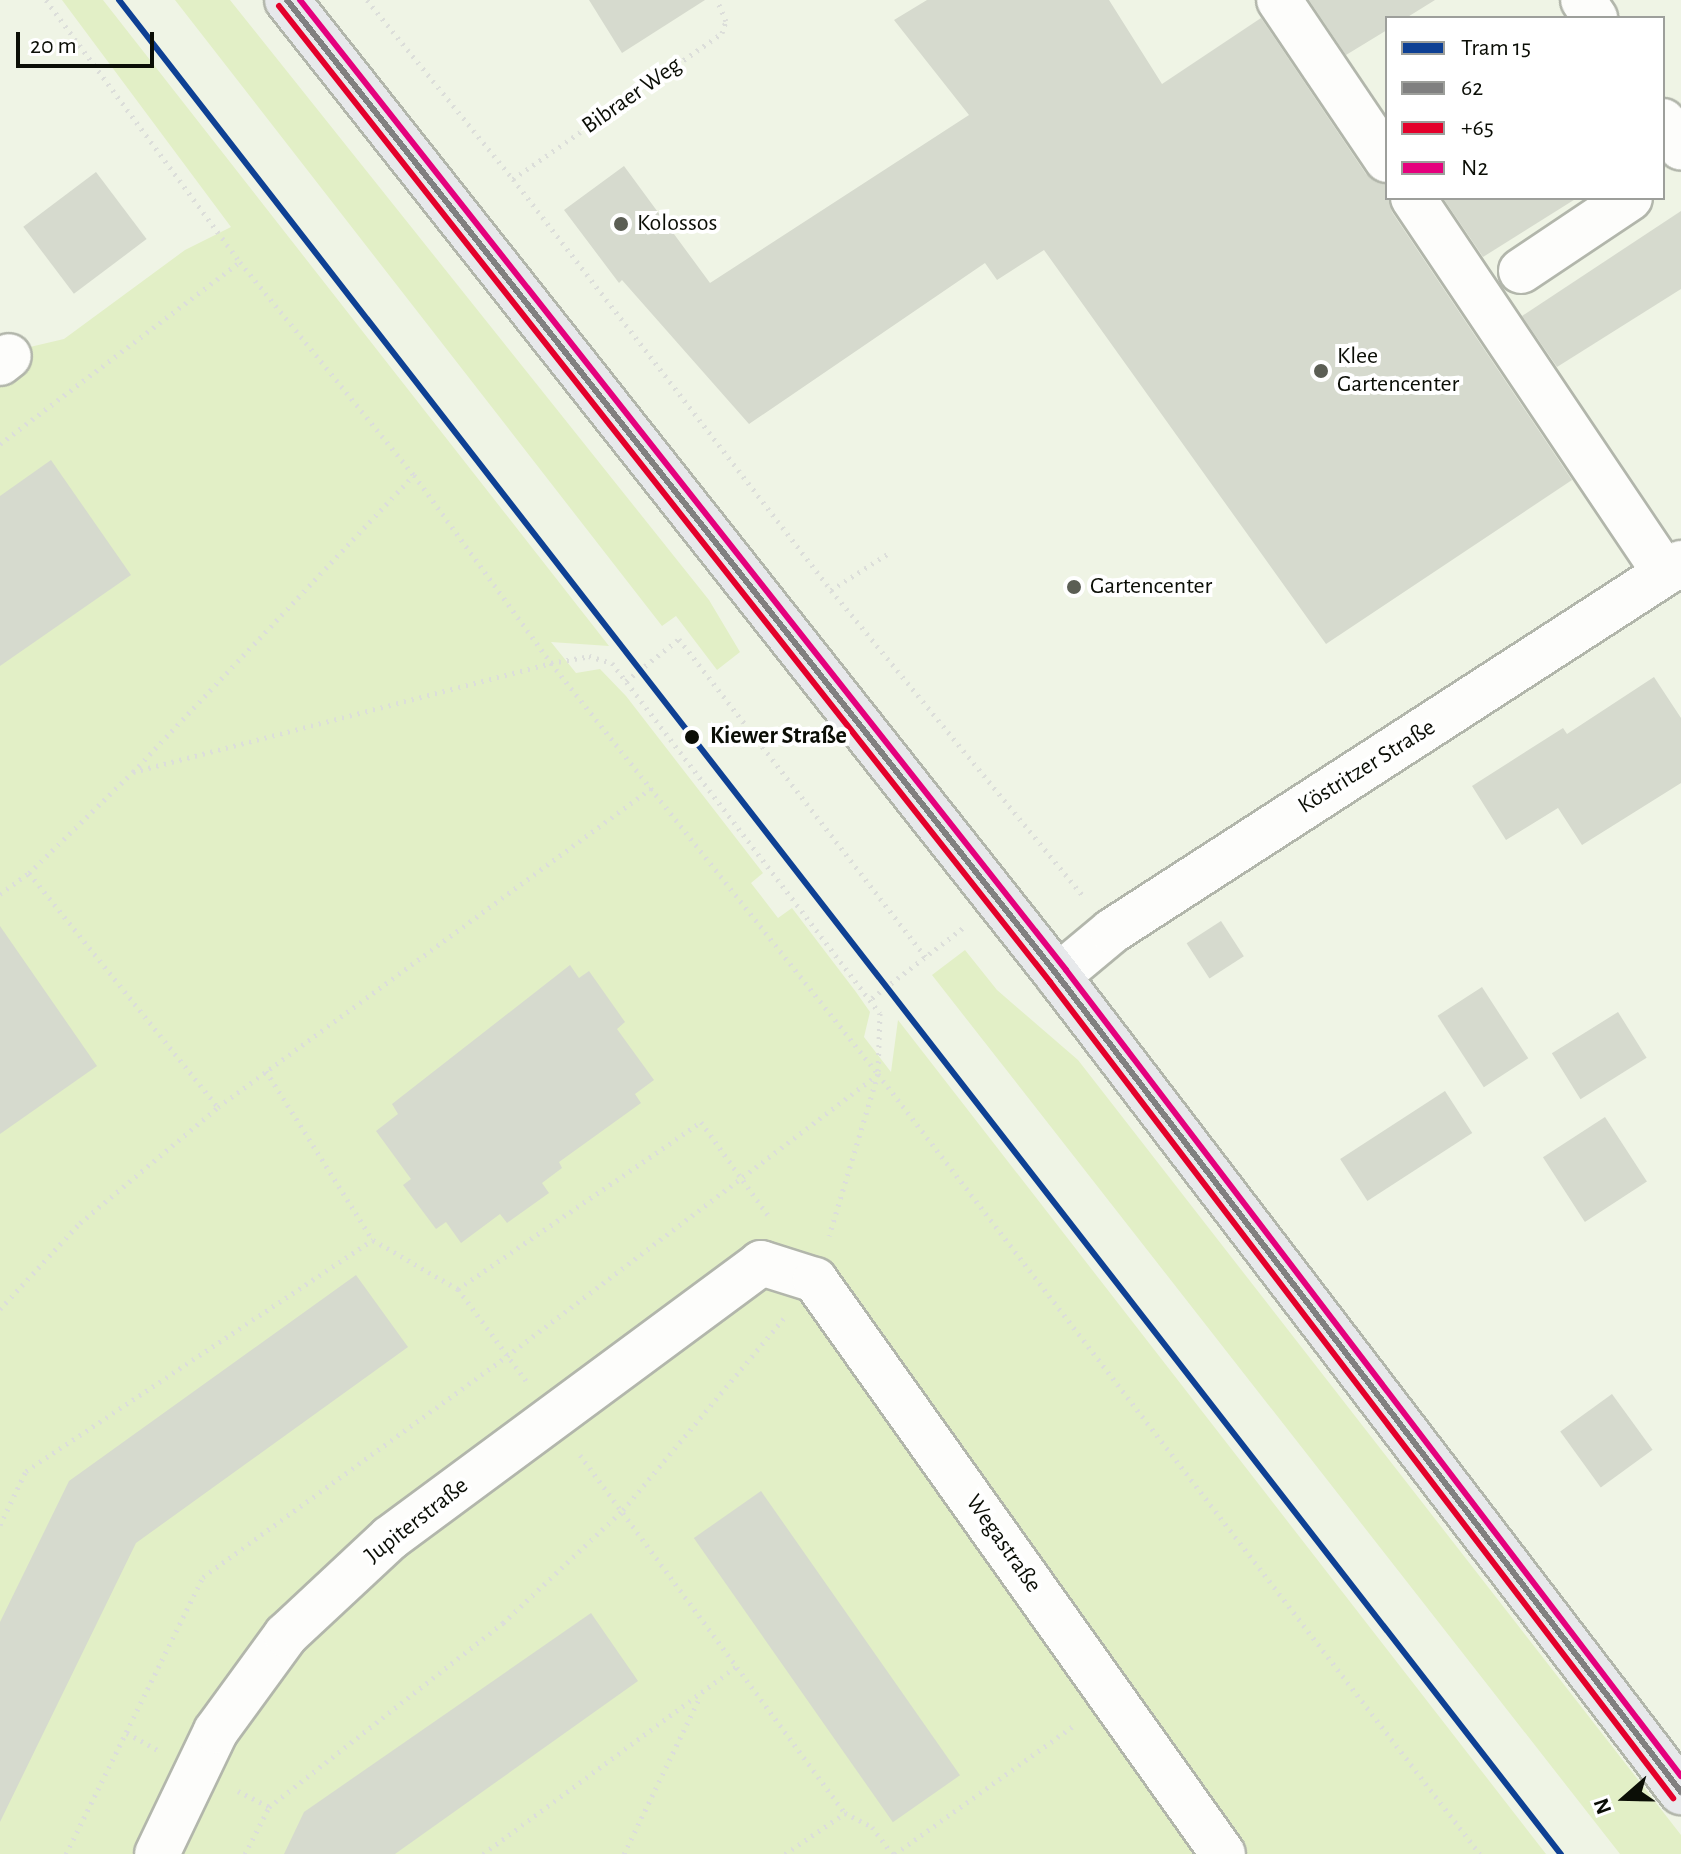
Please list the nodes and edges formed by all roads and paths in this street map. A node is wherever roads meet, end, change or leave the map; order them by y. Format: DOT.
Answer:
graph roads {
  1 [pos="46,0"];
  2 [pos="287,0"];
  3 [pos="367,0"];
  4 [pos="717,0"];
  5 [pos="1279,0"];
  6 [pos="1665,124"];
  7 [pos="1681,148"];
  8 [pos="1385,157"];
  9 [pos="513,179"];
  10 [pos="1414,200"];
  11 [pos="1627,200"];
  12 [pos="240,262"];
  13 [pos="1521,271"];
  14 [pos="0,444"];
  15 [pos="414,475"];
  16 [pos="889,553"];
  17 [pos="1673,568"];
  18 [pos="831,590"];
  19 [pos="551,663"];
  20 [pos="626,681"];
  21 [pos="133,772"];
  22 [pos="653,787"];
  23 [pos="29,873"];
  24 [pos="0,894"];
  25 [pos="997,902"];
  26 [pos="1112,931"];
  27 [pos="926,957"];
  28 [pos="1058,976"];
  29 [pos="872,998"];
  30 [pos="266,1071"];
  31 [pos="878,1074"];
  32 [pos="218,1107"];
  33 [pos="741,1179"];
  34 [pos="373,1240"];
  35 [pos="815,1280"];
  36 [pos="458,1289"];
  37 [pos="0,1309"];
  38 [pos="507,1356"];
  39 [pos="552,1417"];
  40 [pos="623,1510"];
  41 [pos="0,1525"];
  42 [pos="737,1666"];
  43 [pos="701,1694"];
  44 [pos="1113,1698"];
  45 [pos="1681,1792"];
  46 [pos="845,1813"];
  47 [pos="66,1854"];
  48 [pos="157,1854"];
  49 [pos="245,1854"];
  50 [pos="483,1854"];
  51 [pos="624,1854"];
  52 [pos="785,1854"];
  53 [pos="893,1854"];
  54 [pos="1223,1854"];
  55 [pos="1480,1854"];
  1 -- 12 [label="path"];
  2 -- 25 [label="main road"];
  3 -- 9 [label="path"];
  4 -- 9 [label="path, Bibraer Weg"];
  5 -- 8 [label="street"];
  6 -- 7 [label="street"];
  9 -- 18 [label="path"];
  10 -- 17 [label="street"];
  11 -- 13 [label="street"];
  12 -- 14 [label="path"];
  12 -- 15 [label="path"];
  15 -- 19 [label="path"];
  15 -- 21 [label="path"];
  16 -- 18 [label="path"];
  17 -- 26 [label="street, Köstritzer Straße"];
  18 -- 26 [label="path"];
  19 -- 20 [label="path"];
  19 -- 21 [label="path"];
  19 -- 22 [label="path"];
  20 -- 27 [label="path"];
  20 -- 29 [label="path"];
  21 -- 23 [label="path"];
  22 -- 30 [label="path"];
  22 -- 31 [label="path"];
  23 -- 24 [label="path"];
  23 -- 32 [label="path"];
  25 -- 27 [label="path"];
  25 -- 28 [label="main road"];
  26 -- 28 [label="street, Köstritzer Straße"];
  27 -- 29 [label="path"];
  28 -- 45 [label="main road"];
  29 -- 31 [label="path"];
  30 -- 32 [label="path"];
  30 -- 34 [label="path"];
  31 -- 33 [label="path"];
  31 -- 35 [label="path"];
  31 -- 55 [label="path"];
  32 -- 37 [label="path"];
  33 -- 35 [label="path"];
  33 -- 36 [label="path"];
  33 -- 38 [label="path"];
  34 -- 36 [label="path"];
  34 -- 41 [label="path"];
  35 -- 39 [label="street, Jupiterstraße"];
  35 -- 40 [label="path"];
  35 -- 44 [label="street, Wegastraße"];
  36 -- 38 [label="path"];
  38 -- 39 [label="path"];
  38 -- 47 [label="path"];
  39 -- 40 [label="path"];
  39 -- 48 [label="street, Jupiterstraße"];
  40 -- 42 [label="path"];
  40 -- 49 [label="path"];
  42 -- 43 [label="path"];
  42 -- 46 [label="path"];
  43 -- 50 [label="path"];
  43 -- 51 [label="path"];
  44 -- 53 [label="path"];
  44 -- 54 [label="street, Wegastraße"];
  46 -- 52 [label="path"];
  46 -- 53 [label="path"];
}
